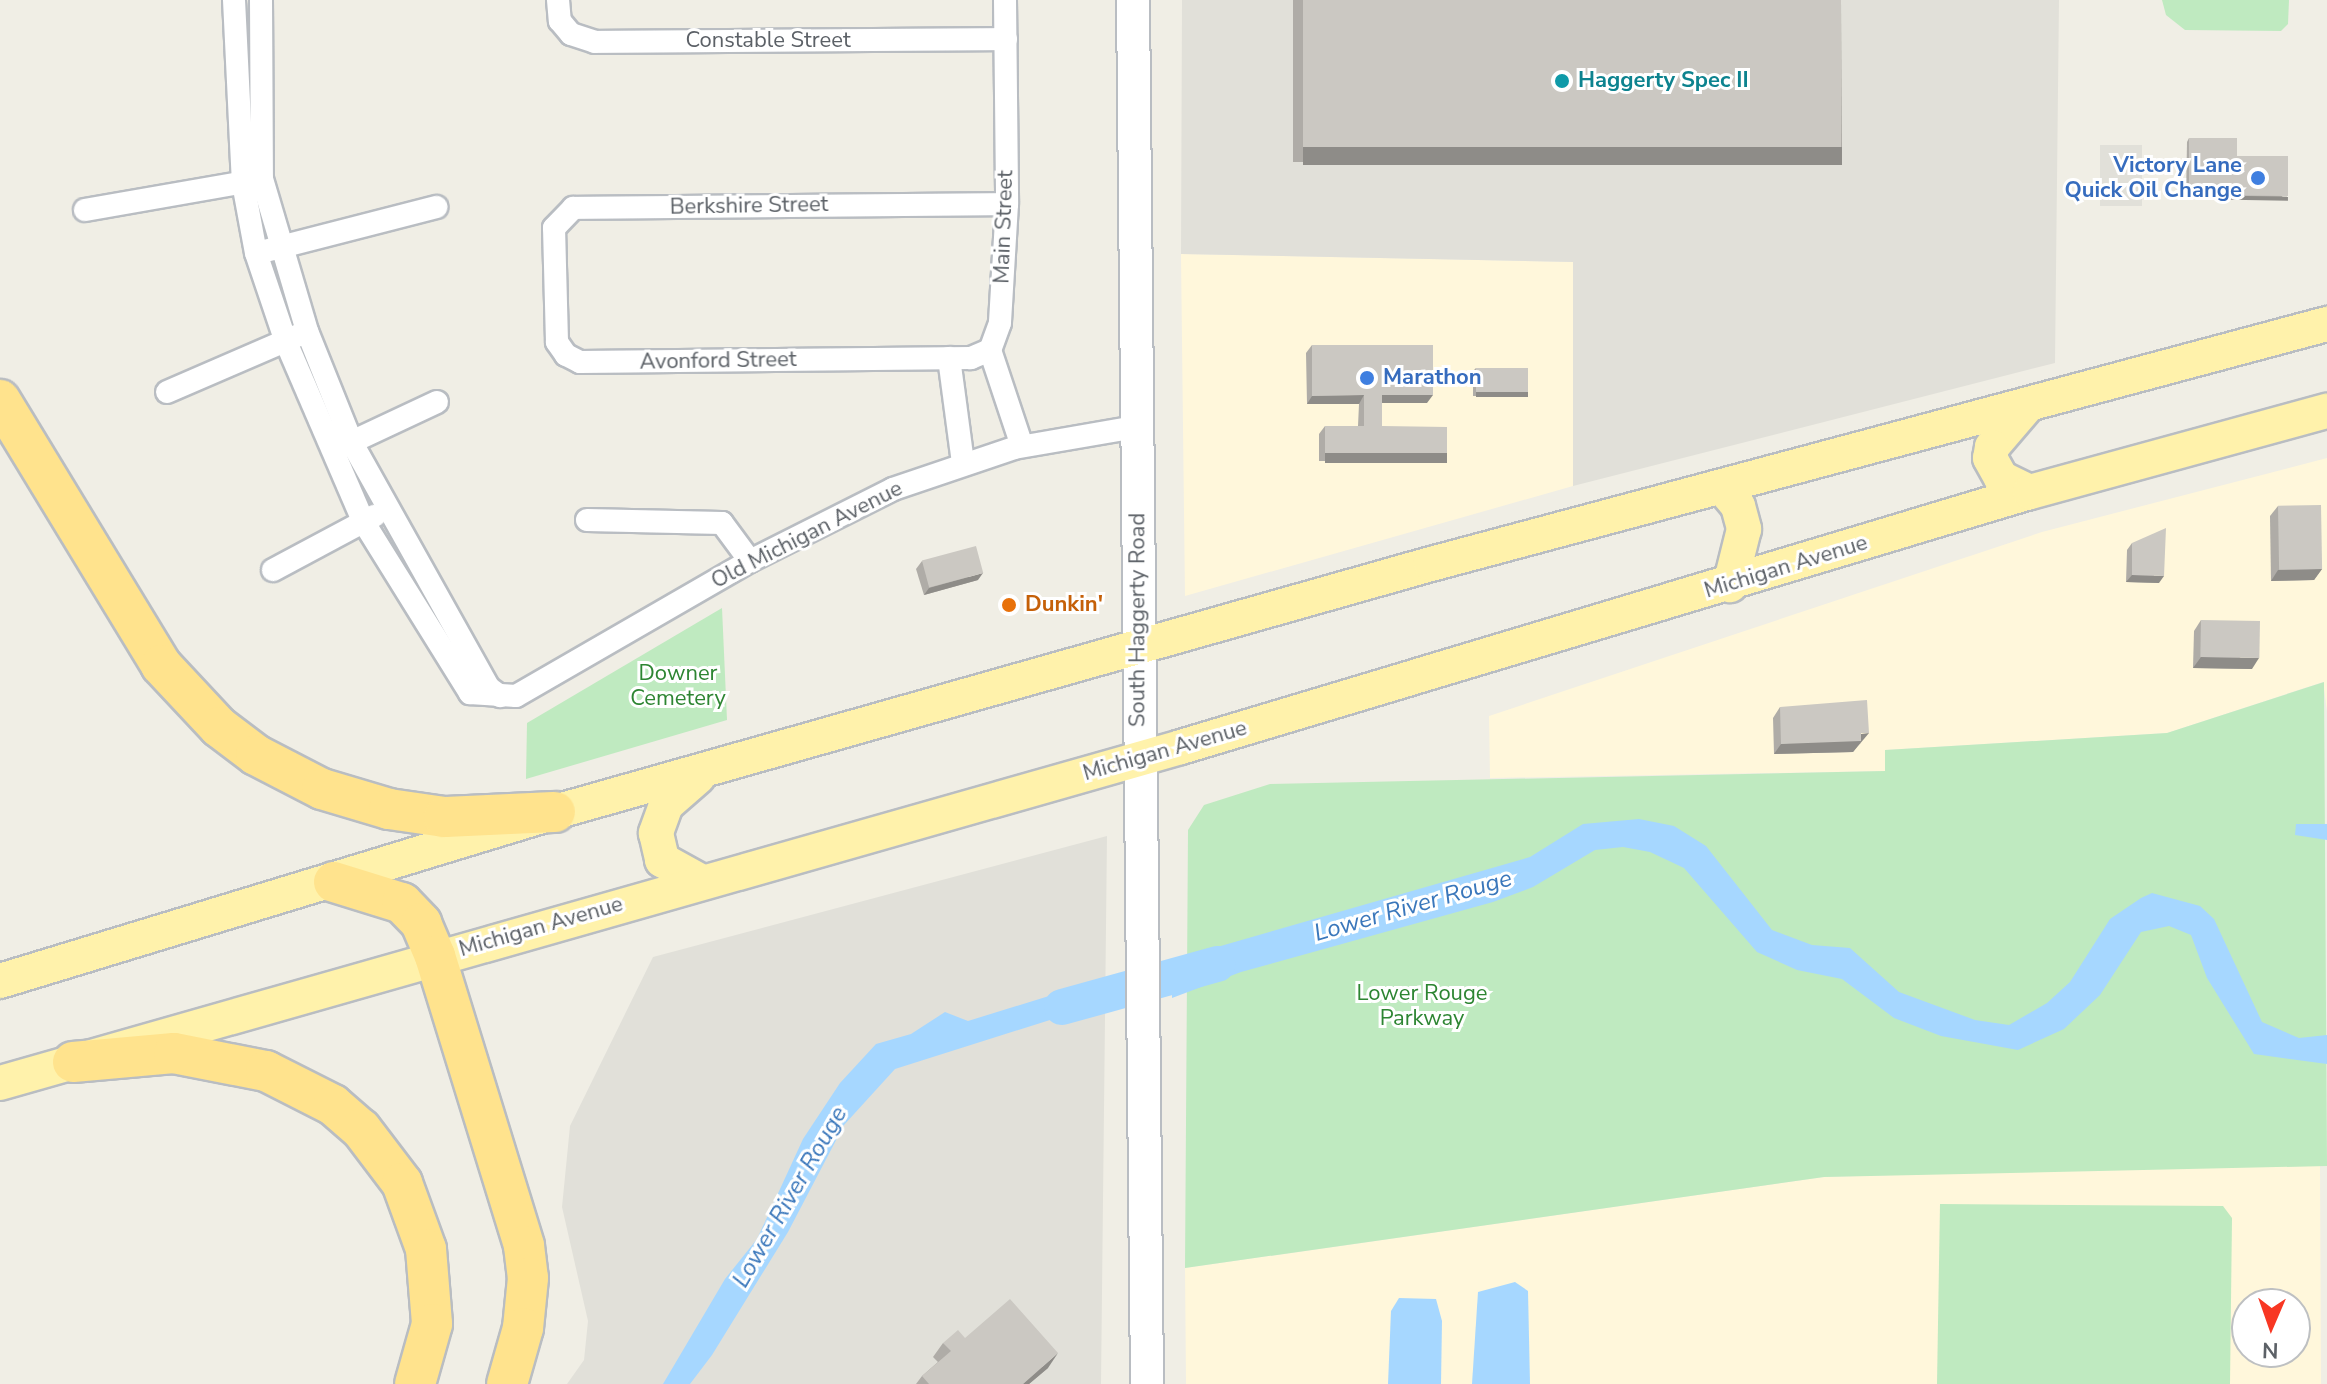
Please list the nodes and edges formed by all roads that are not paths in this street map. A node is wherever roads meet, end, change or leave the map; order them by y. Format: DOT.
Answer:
graph roads {
  1 [pos="234,0"];
  2 [pos="261,0"];
  3 [pos="558,0"];
  4 [pos="1005,0"];
  5 [pos="1133,0"];
  6 [pos="1006,39"];
  7 [pos="252,181"];
  8 [pos="1007,204"];
  9 [pos="436,207"];
  10 [pos="85,210"];
  11 [pos="280,248"];
  12 [pos="256,253"];
  13 [pos="554,282"];
  14 [pos="2327,324"];
  15 [pos="307,331"];
  16 [pos="286,342"];
  17 [pos="990,350"];
  18 [pos="949,358"];
  19 [pos="167,392"];
  20 [pos="0,400"];
  21 [pos="437,402"];
  22 [pos="2027,406"];
  23 [pos="2327,411"];
  24 [pos="1136,427"];
  25 [pos="1022,446"];
  26 [pos="342,447"];
  27 [pos="963,463"];
  28 [pos="1723,488"];
  29 [pos="2030,492"];
  30 [pos="388,509"];
  31 [pos="587,520"];
  32 [pos="363,521"];
  33 [pos="750,561"];
  34 [pos="273,570"];
  35 [pos="1730,585"];
  36 [pos="1139,649"];
  37 [pos="500,696"];
  38 [pos="1139,759"];
  39 [pos="702,774"];
  40 [pos="555,812"];
  41 [pos="334,882"];
  42 [pos="702,882"];
  43 [pos="435,956"];
  44 [pos="0,981"];
  45 [pos="73,1062"];
  46 [pos="0,1083"];
  47 [pos="415,1384"];
  48 [pos="507,1384"];
  49 [pos="1147,1384"];
  1 -- 7 [label="street"];
  2 -- 7 [label="street"];
  3 -- 6 [label="street, Constable Street"];
  4 -- 6 [label="street, Main Street"];
  5 -- 24 [label="main road, South Haggerty Road"];
  6 -- 8 [label="street, Main Street"];
  7 -- 10 [label="street"];
  7 -- 11 [label="street"];
  7 -- 12 [label="street"];
  8 -- 13 [label="street, Berkshire Street"];
  8 -- 17 [label="street, Main Street"];
  9 -- 11 [label="street"];
  11 -- 12 [label="street"];
  11 -- 15 [label="street"];
  12 -- 16 [label="street"];
  13 -- 18 [label="street, Avonford Street"];
  14 -- 22 [label="main road"];
  15 -- 16 [label="street"];
  15 -- 26 [label="street"];
  16 -- 19 [label="street"];
  16 -- 26 [label="street"];
  17 -- 18 [label="street, Avonford Street"];
  17 -- 25 [label="street"];
  18 -- 27 [label="street"];
  20 -- 40 [label="highway"];
  21 -- 26 [label="street"];
  22 -- 28 [label="main road"];
  22 -- 29 [label="main road"];
  23 -- 29 [label="main road, Michigan Avenue"];
  24 -- 25 [label="street, Old Michigan Avenue"];
  24 -- 36 [label="main road, South Haggerty Road"];
  25 -- 27 [label="street, Old Michigan Avenue"];
  26 -- 30 [label="street"];
  26 -- 32 [label="street"];
  27 -- 33 [label="street, Old Michigan Avenue"];
  28 -- 35 [label="main road"];
  28 -- 36 [label="main road"];
  29 -- 35 [label="main road, Michigan Avenue"];
  30 -- 32 [label="street"];
  30 -- 37 [label="street"];
  31 -- 33 [label="street"];
  32 -- 34 [label="street"];
  32 -- 37 [label="street"];
  33 -- 37 [label="street, Old Michigan Avenue"];
  35 -- 38 [label="main road, Michigan Avenue"];
  36 -- 38 [label="main road, South Haggerty Road"];
  36 -- 39 [label="main road"];
  38 -- 42 [label="main road, Michigan Avenue"];
  38 -- 49 [label="main road, South Haggerty Road"];
  39 -- 40 [label="main road"];
  39 -- 42 [label="main road"];
  40 -- 41 [label="main road"];
  41 -- 43 [label="highway"];
  41 -- 44 [label="main road"];
  42 -- 43 [label="main road, Michigan Avenue"];
  43 -- 45 [label="main road, Michigan Avenue"];
  43 -- 48 [label="highway"];
  45 -- 46 [label="main road, Michigan Avenue"];
  45 -- 47 [label="highway"];
}
